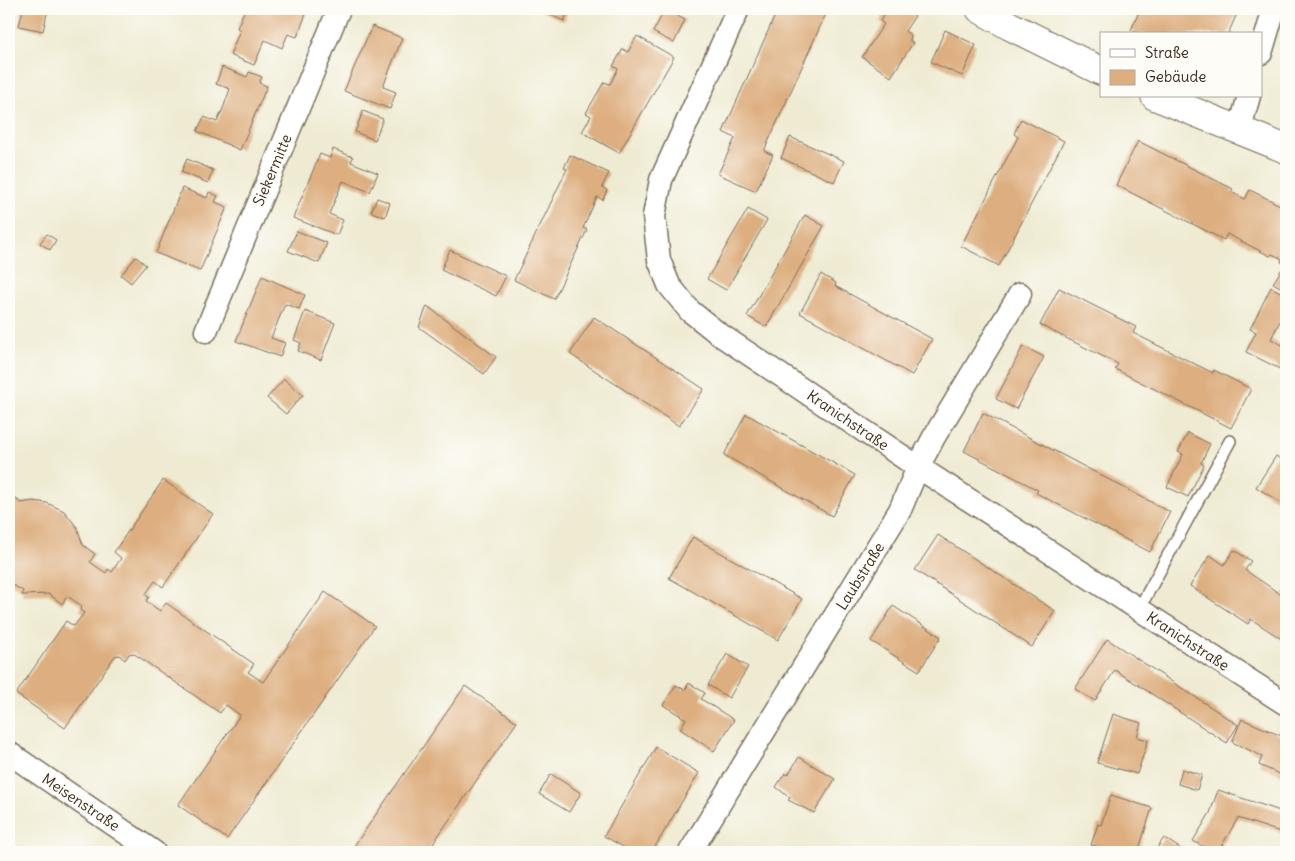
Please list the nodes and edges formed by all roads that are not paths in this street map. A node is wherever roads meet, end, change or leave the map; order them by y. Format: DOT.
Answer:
graph roads {
  1 [pos="339,9"];
  2 [pos="738,9"];
  3 [pos="980,9"];
  4 [pos="1274,9"];
  5 [pos="1262,50"];
  6 [pos="1100,71"];
  7 [pos="1160,98"];
  8 [pos="1248,98"];
  9 [pos="1239,131"];
  10 [pos="1286,149"];
  11 [pos="1020,294"];
  12 [pos="206,331"];
  13 [pos="1230,441"];
  14 [pos="918,467"];
  15 [pos="1139,609"];
  16 [pos="1286,704"];
  17 [pos="9,753"];
  18 [pos="154,852"];
  19 [pos="690,852"];
  1 -- 12 [label="street, Siekermitte"];
  2 -- 14 [label="street, Kranichstraße"];
  3 -- 6 [label="street"];
  4 -- 5 [label="street"];
  7 -- 9 [label="street"];
  8 -- 9 [label="street"];
  9 -- 10 [label="street"];
  11 -- 14 [label="street, Laubstraße"];
  13 -- 15 [label="lane"];
  14 -- 15 [label="street, Kranichstraße"];
  14 -- 19 [label="street, Laubstraße"];
  15 -- 16 [label="street, Kranichstraße"];
  17 -- 18 [label="street, Meisenstraße"];
}
